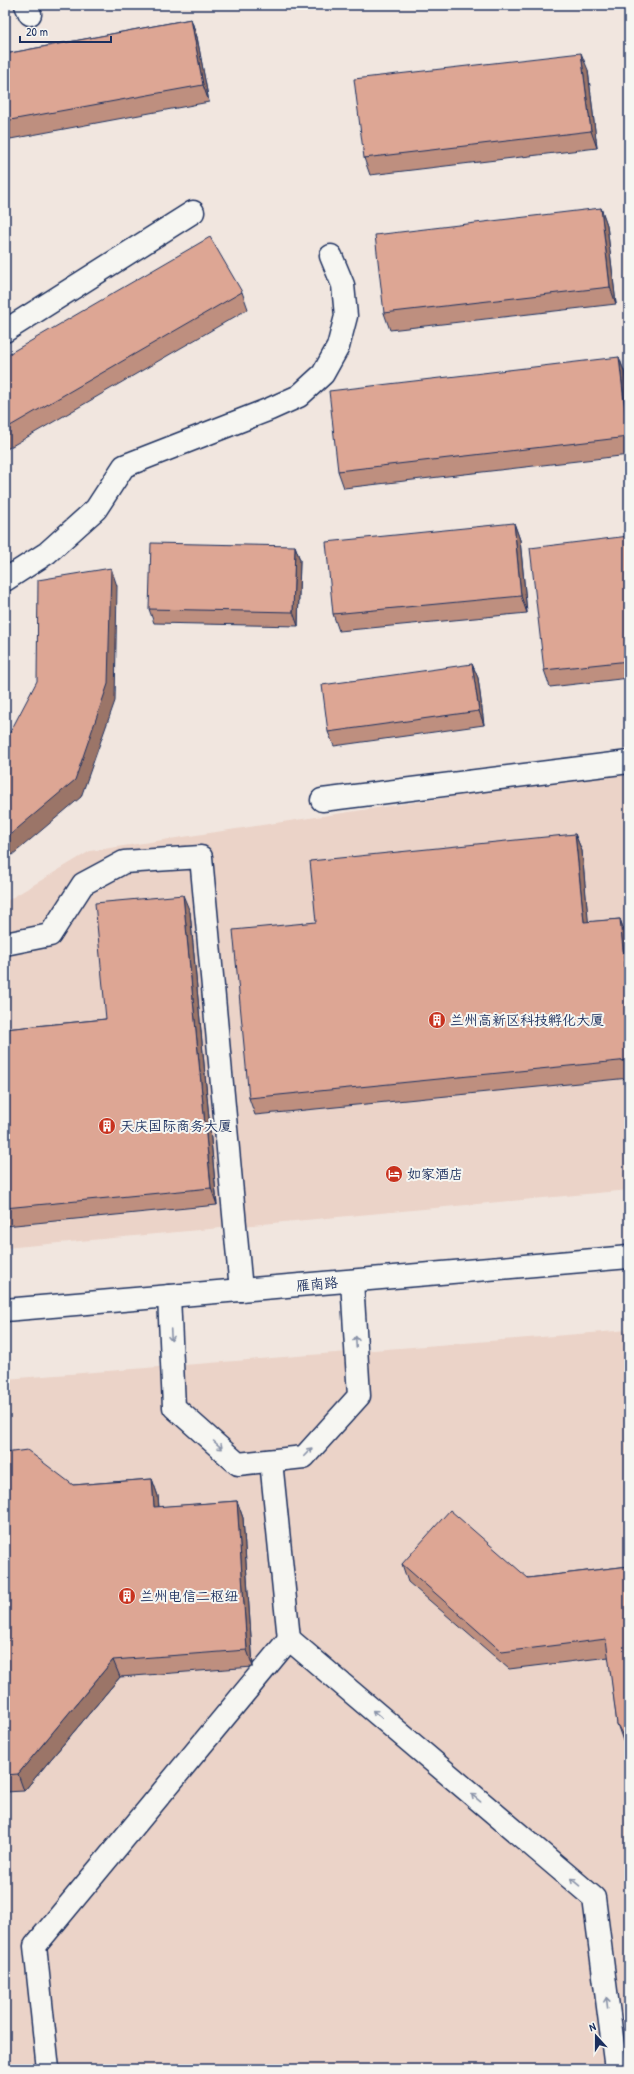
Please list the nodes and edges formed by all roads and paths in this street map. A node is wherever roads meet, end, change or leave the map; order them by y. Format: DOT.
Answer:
graph roads {
  1 [pos="192,212"];
  2 [pos="331,256"];
  3 [pos="5,330"];
  4 [pos="5,580"];
  5 [pos="629,762"];
  6 [pos="322,800"];
  7 [pos="5,944"];
  8 [pos="629,1257"];
  9 [pos="352,1281"];
  10 [pos="241,1290"];
  11 [pos="169,1296"];
  12 [pos="5,1310"];
  13 [pos="271,1461"];
  14 [pos="289,1639"];
  15 [pos="48,2069"];
  16 [pos="616,2069"];
  1 -- 3 [label="street"];
  2 -- 4 [label="street"];
  5 -- 6 [label="street"];
  7 -- 10 [label="street"];
  8 -- 9 [label="street, 雁南路"];
  9 -- 10 [label="street, 雁南路"];
  13 -- 9 [label="street, one-way"];
  10 -- 11 [label="street, 雁南路"];
  11 -- 12 [label="street, 雁南路"];
  11 -- 13 [label="street, one-way"];
  13 -- 14 [label="street"];
  14 -- 15 [label="street"];
  16 -- 14 [label="street, one-way"];
}
